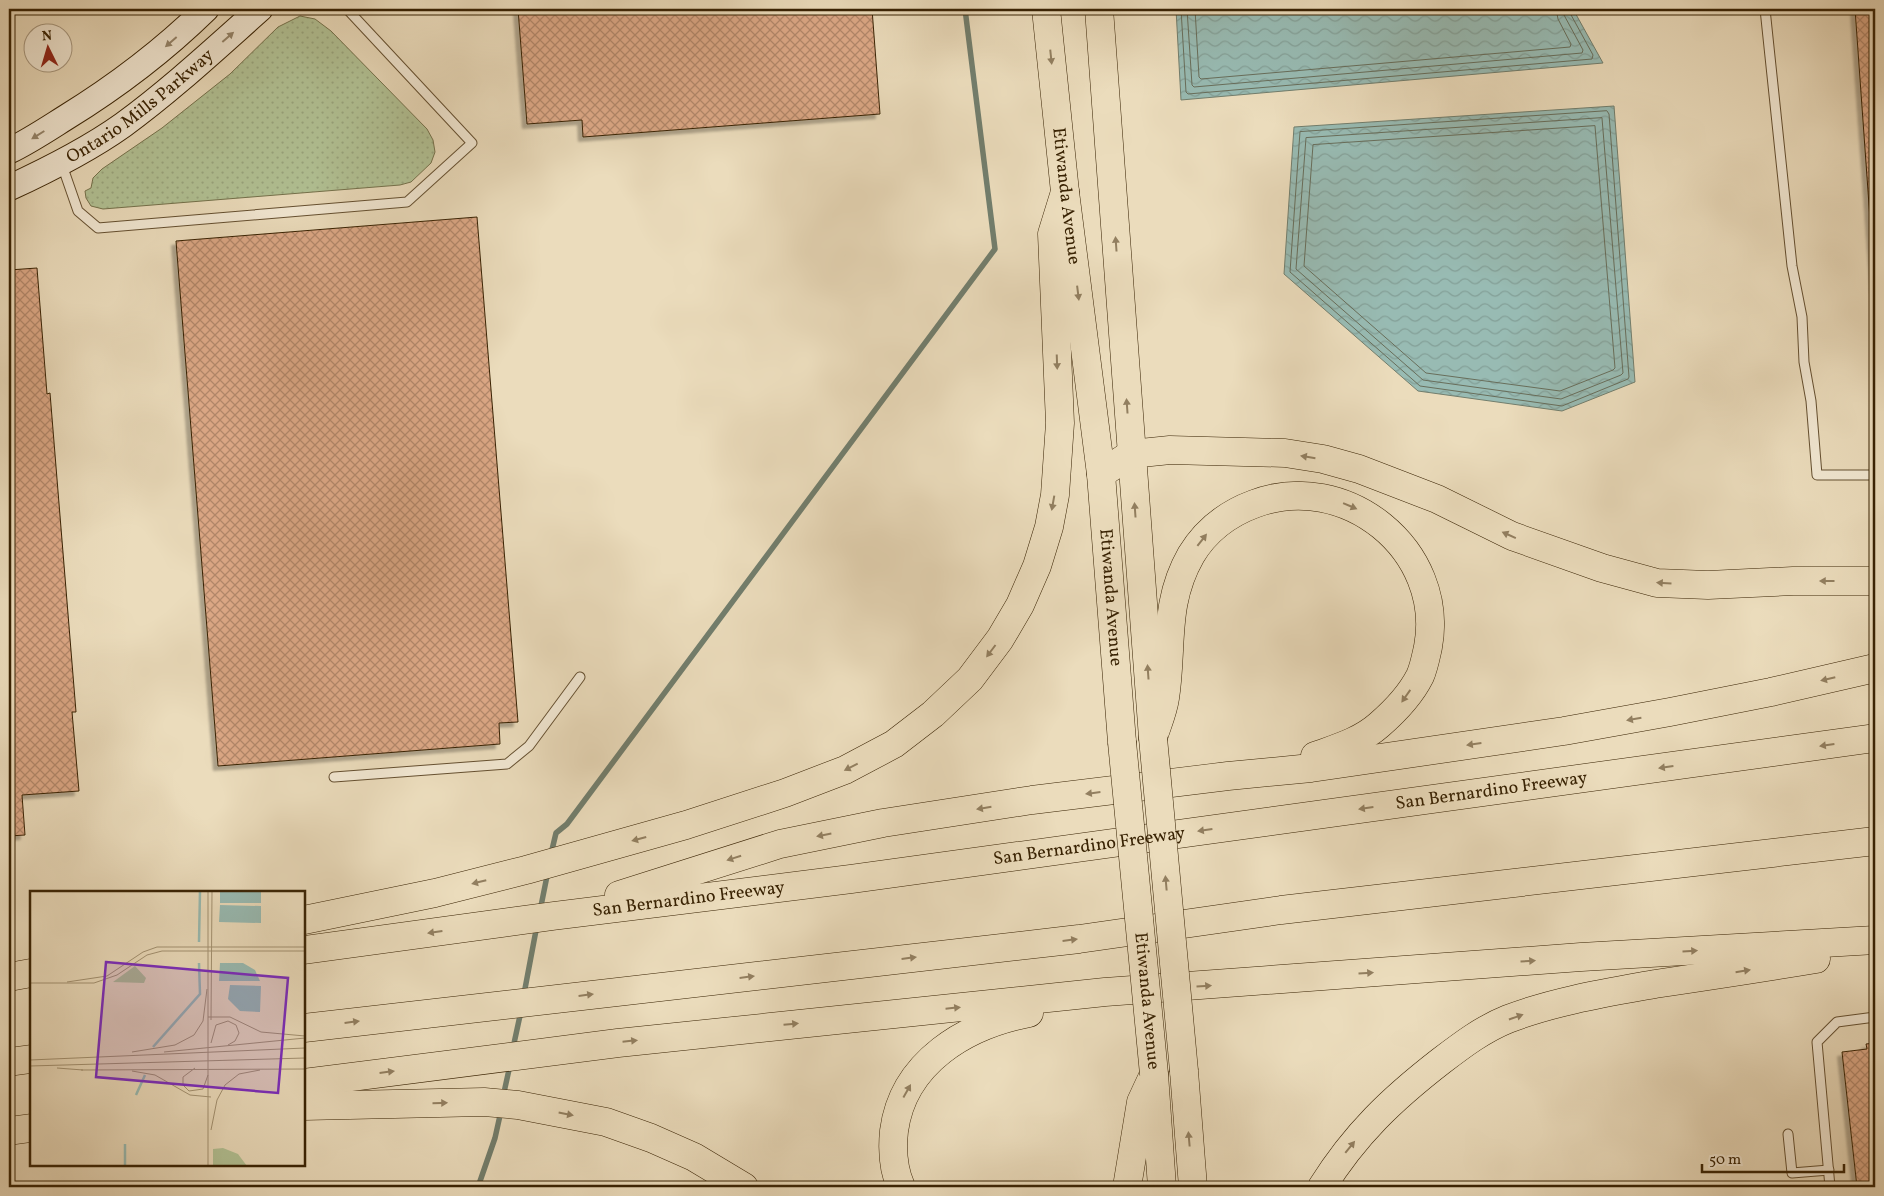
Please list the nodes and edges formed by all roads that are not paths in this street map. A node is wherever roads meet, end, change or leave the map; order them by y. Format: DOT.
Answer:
graph roads {
  1 [pos="206,9"];
  2 [pos="260,9"];
  3 [pos="347,9"];
  4 [pos="1046,9"];
  5 [pos="1099,9"];
  6 [pos="1765,9"];
  7 [pos="9,151"];
  8 [pos="61,162"];
  9 [pos="9,188"];
  10 [pos="1065,192"];
  11 [pos="1131,454"];
  12 [pos="1101,474"];
  13 [pos="1875,475"];
  14 [pos="1875,581"];
  15 [pos="1875,668"];
  16 [pos="580,677"];
  17 [pos="1153,738"];
  18 [pos="1875,738"];
  19 [pos="1228,776"];
  20 [pos="334,778"];
  21 [pos="1875,842"];
  22 [pos="553,916"];
  23 [pos="305,920"];
  24 [pos="1875,942"];
  25 [pos="305,950"];
  26 [pos="30,973"];
  27 [pos="9,977"];
  28 [pos="30,988"];
  29 [pos="9,991"];
  30 [pos="1138,991"];
  31 [pos="1875,1018"];
  32 [pos="305,1028"];
  33 [pos="30,1059"];
  34 [pos="9,1062"];
  35 [pos="1154,1074"];
  36 [pos="305,1083"];
  37 [pos="305,1106"];
  38 [pos="30,1117"];
  39 [pos="9,1119"];
  40 [pos="30,1128"];
  41 [pos="9,1131"];
  42 [pos="1788,1134"];
  43 [pos="1829,1170"];
  44 [pos="744,1187"];
  45 [pos="901,1187"];
  46 [pos="1127,1187"];
  47 [pos="1162,1187"];
  48 [pos="1193,1187"];
  49 [pos="1322,1187"];
  50 [pos="1830,1187"];
  1 -- 7 [label="main road, Ontario Mills Parkway, one-way"];
  8 -- 2 [label="main road, Ontario Mills Parkway, one-way"];
  3 -- 8 [label="lane"];
  4 -- 10 [label="main road, Etiwanda Avenue, one-way"];
  11 -- 5 [label="main road, Etiwanda Avenue, one-way"];
  6 -- 13 [label="lane"];
  8 -- 9 [label="main road, Ontario Mills Parkway"];
  10 -- 12 [label="main road, Etiwanda Avenue, one-way"];
  10 -- 23 [label="main road, one-way"];
  11 -- 12 [label="main road"];
  14 -- 11 [label="main road, one-way"];
  17 -- 11 [label="main road, Etiwanda Avenue, one-way"];
  12 -- 35 [label="main road, Etiwanda Avenue, bridge"];
  15 -- 19 [label="main road, one-way"];
  16 -- 20 [label="lane"];
  17 -- 19 [label="main road, one-way"];
  48 -- 17 [label="main road, Etiwanda Avenue, one-way, bridge"];
  18 -- 22 [label="main road, San Bernardino Freeway, one-way"];
  19 -- 22 [label="main road, one-way"];
  32 -- 21 [label="main road, one-way"];
  22 -- 25 [label="main road, San Bernardino Freeway, one-way"];
  30 -- 24 [label="main road, one-way"];
  49 -- 24 [label="main road, one-way"];
  26 -- 27 [label="main road"];
  28 -- 29 [label="main road"];
  36 -- 30 [label="main road, one-way"];
  45 -- 30 [label="main road, one-way"];
  31 -- 43 [label="lane"];
  33 -- 34 [label="main road"];
  35 -- 46 [label="main road"];
  35 -- 47 [label="main road, Etiwanda Avenue"];
  37 -- 44 [label="main road, one-way"];
  38 -- 39 [label="main road"];
  40 -- 41 [label="main road"];
  42 -- 43 [label="lane"];
  43 -- 50 [label="lane"];
}
